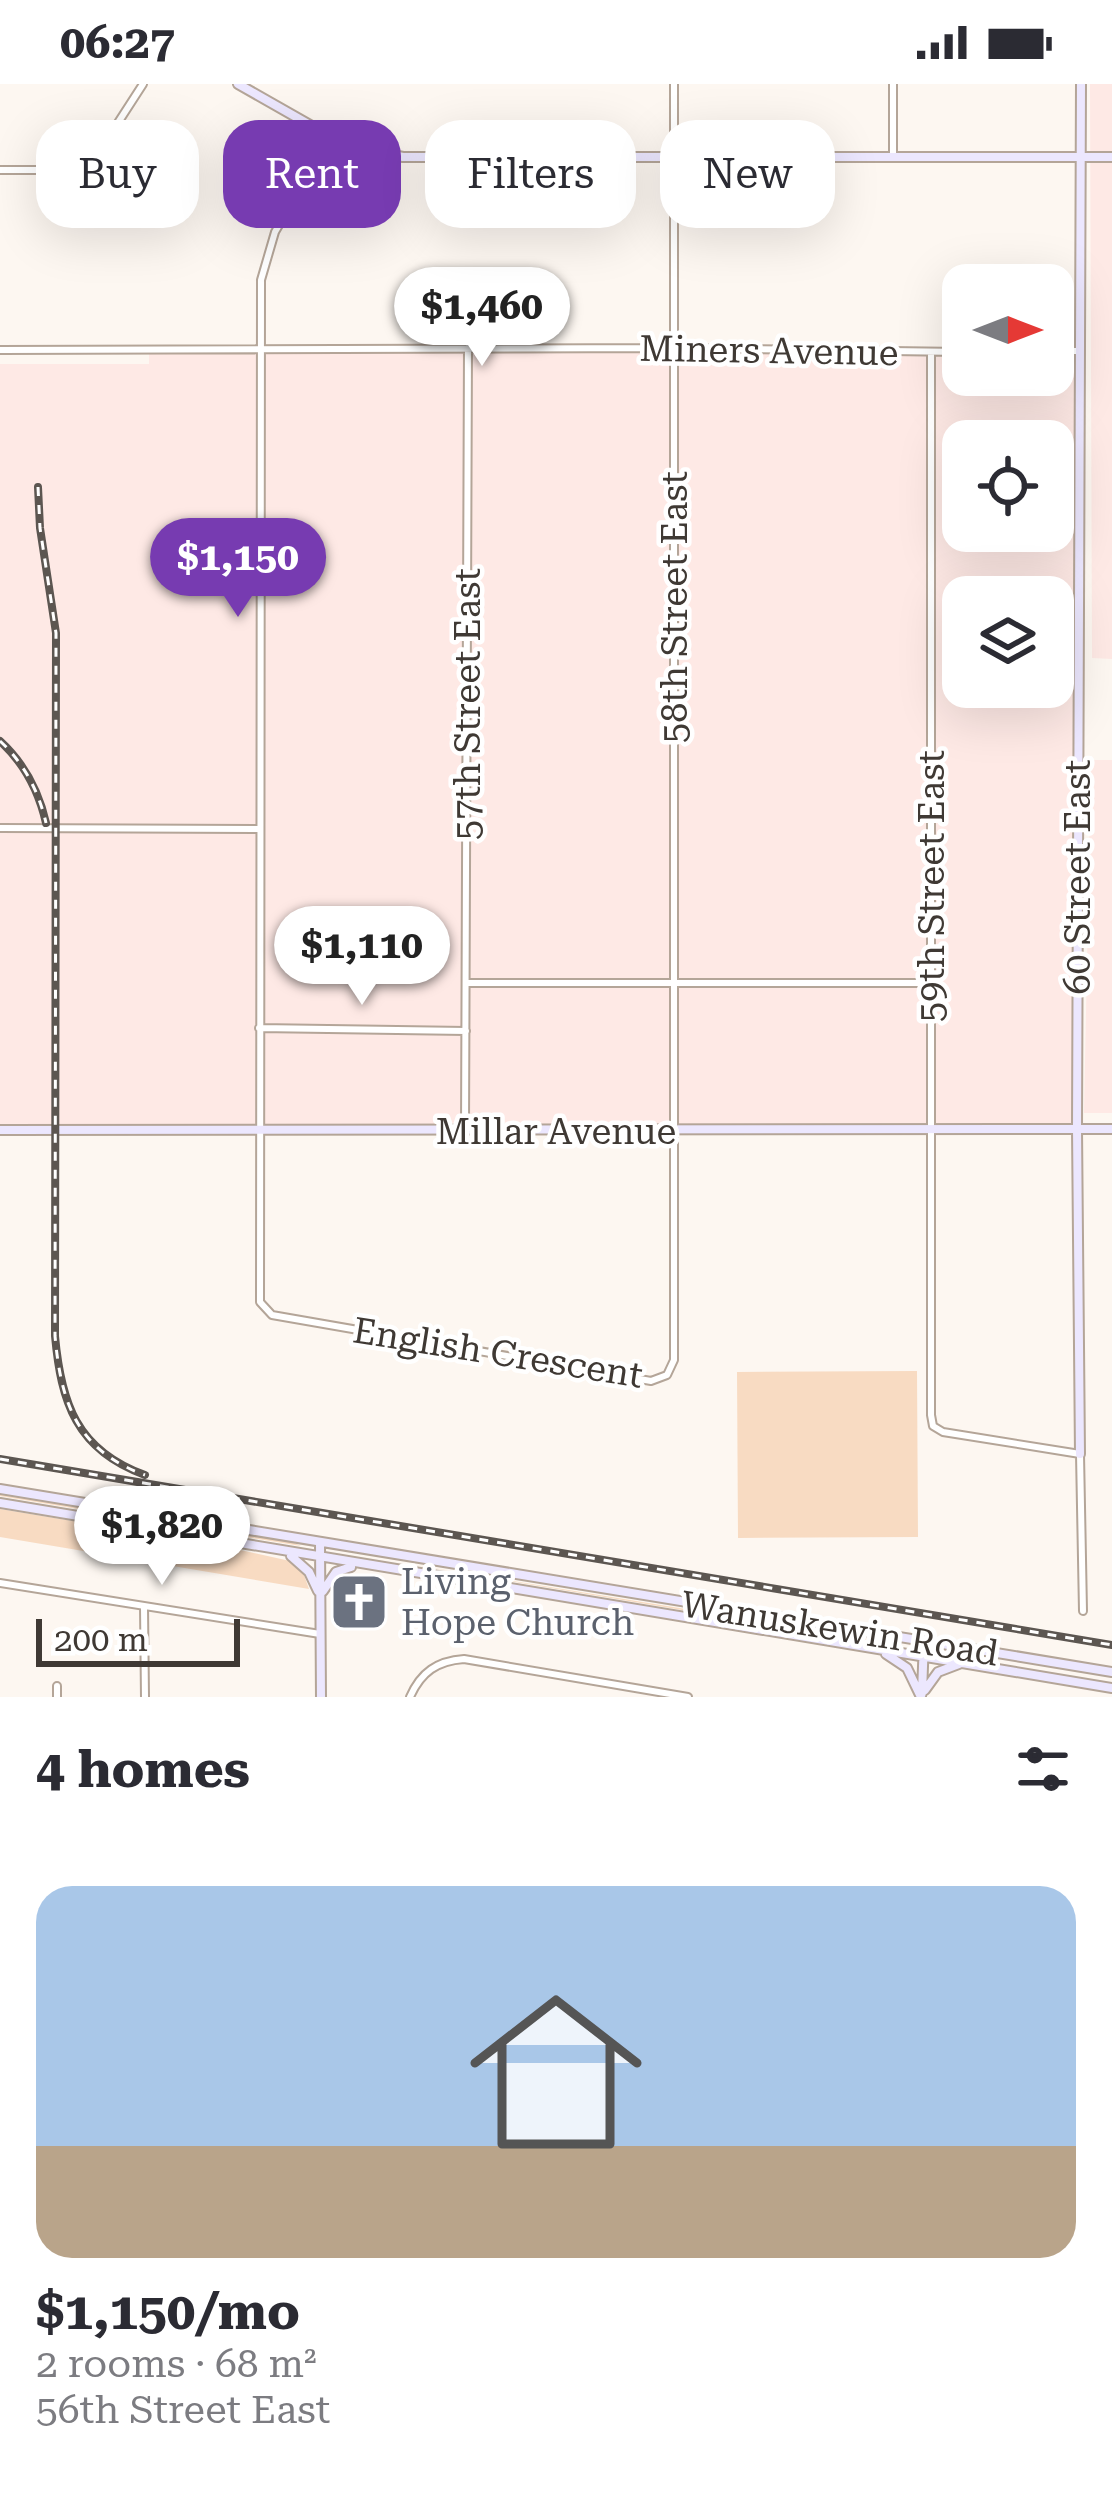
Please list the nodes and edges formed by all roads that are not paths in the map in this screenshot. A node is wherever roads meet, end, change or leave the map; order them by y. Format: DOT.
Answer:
graph roads {
  1 [pos="143,84"];
  2 [pos="238,84"];
  3 [pos="674,84"];
  4 [pos="893,84"];
  5 [pos="1081,84"];
  6 [pos="299,120"];
  7 [pos="674,120"];
  8 [pos="401,157"];
  9 [pos="660,157"];
  10 [pos="835,157"];
  11 [pos="892,157"];
  12 [pos="1082,157"];
  13 [pos="1112,157"];
  14 [pos="0,170"];
  15 [pos="278,228"];
  16 [pos="674,228"];
  17 [pos="468,348"];
  18 [pos="674,348"];
  19 [pos="260,349"];
  20 [pos="0,350"];
  21 [pos="1074,351"];
  22 [pos="1078,351"];
  23 [pos="932,352"];
  24 [pos="942,352"];
  25 [pos="0,828"];
  26 [pos="258,829"];
  27 [pos="673,982"];
  28 [pos="466,983"];
  29 [pos="931,983"];
  30 [pos="258,1028"];
  31 [pos="466,1030"];
  32 [pos="1077,1129"];
  33 [pos="1112,1129"];
  34 [pos="0,1130"];
  35 [pos="259,1131"];
  36 [pos="465,1131"];
  37 [pos="673,1131"];
  38 [pos="930,1131"];
  39 [pos="1080,1454"];
  40 [pos="0,1489"];
  41 [pos="0,1503"];
  42 [pos="320,1543"];
  43 [pos="288,1553"];
  44 [pos="319,1558"];
  45 [pos="356,1565"];
  46 [pos="0,1582"];
  47 [pos="320,1598"];
  48 [pos="144,1606"];
  49 [pos="1083,1611"];
  50 [pos="320,1634"];
  51 [pos="924,1640"];
  52 [pos="880,1650"];
  53 [pos="923,1657"];
  54 [pos="962,1664"];
  55 [pos="1112,1672"];
  56 [pos="57,1686"];
  57 [pos="1112,1688"];
  58 [pos="662,1695"];
  59 [pos="57,1697"];
  60 [pos="145,1697"];
  61 [pos="321,1697"];
  62 [pos="410,1697"];
  63 [pos="688,1697"];
  64 [pos="922,1697"];
  1 -- 14 [label="street"];
  2 -- 6 [label="street"];
  3 -- 7 [label="street, 58th Street East"];
  4 -- 11 [label="street"];
  5 -- 12 [label="street, 60 Street East"];
  8 -- 9 [label="street"];
  10 -- 11 [label="street"];
  11 -- 12 [label="street"];
  12 -- 13 [label="street"];
  12 -- 22 [label="street, 60 Street East"];
  15 -- 19 [label="street"];
  16 -- 18 [label="street, 58th Street East"];
  17 -- 18 [label="street, Miners Avenue"];
  17 -- 19 [label="street, Miners Avenue"];
  17 -- 28 [label="street, 57th Street East"];
  18 -- 23 [label="street, Miners Avenue"];
  18 -- 27 [label="street, 58th Street East"];
  19 -- 20 [label="street, Miners Avenue"];
  19 -- 26 [label="street"];
  21 -- 22 [label="street"];
  22 -- 32 [label="street, 60 Street East"];
  23 -- 24 [label="street, Miners Avenue"];
  23 -- 29 [label="street, 59th Street East"];
  25 -- 26 [label="street"];
  26 -- 30 [label="street"];
  27 -- 28 [label="street"];
  27 -- 29 [label="street"];
  27 -- 37 [label="street, 58th Street East"];
  28 -- 31 [label="street, 57th Street East"];
  29 -- 38 [label="street, 59th Street East"];
  30 -- 31 [label="street"];
  30 -- 35 [label="street"];
  31 -- 36 [label="street, 57th Street East"];
  32 -- 33 [label="street, Millar Avenue"];
  32 -- 38 [label="street, Millar Avenue"];
  32 -- 39 [label="street, 60 Street East"];
  34 -- 35 [label="street, Millar Avenue"];
  35 -- 36 [label="street, Millar Avenue"];
  35 -- 37 [label="street, English Crescent"];
  36 -- 37 [label="street, Millar Avenue"];
  37 -- 38 [label="street, Millar Avenue"];
  38 -- 39 [label="street, 59th Street East"];
  39 -- 49 [label="street"];
  40 -- 42 [label="street, Wanuskewin Road"];
  41 -- 43 [label="street, Wanuskewin Road"];
  42 -- 44 [label="street"];
  42 -- 51 [label="street, Wanuskewin Road"];
  43 -- 44 [label="street, Wanuskewin Road"];
  43 -- 47 [label="street"];
  44 -- 45 [label="street, Wanuskewin Road"];
  44 -- 47 [label="street"];
  45 -- 47 [label="street"];
  45 -- 52 [label="street, Wanuskewin Road"];
  46 -- 48 [label="street"];
  47 -- 50 [label="street"];
  48 -- 50 [label="street"];
  48 -- 60 [label="street"];
  50 -- 61 [label="street"];
  51 -- 53 [label="street"];
  51 -- 55 [label="street, Wanuskewin Road"];
  52 -- 53 [label="street, Wanuskewin Road"];
  52 -- 64 [label="street"];
  53 -- 54 [label="street, Wanuskewin Road"];
  53 -- 64 [label="street"];
  54 -- 57 [label="street, Wanuskewin Road"];
  54 -- 64 [label="street"];
  56 -- 59 [label="street"];
  58 -- 62 [label="street"];
  58 -- 63 [label="street"];
}
